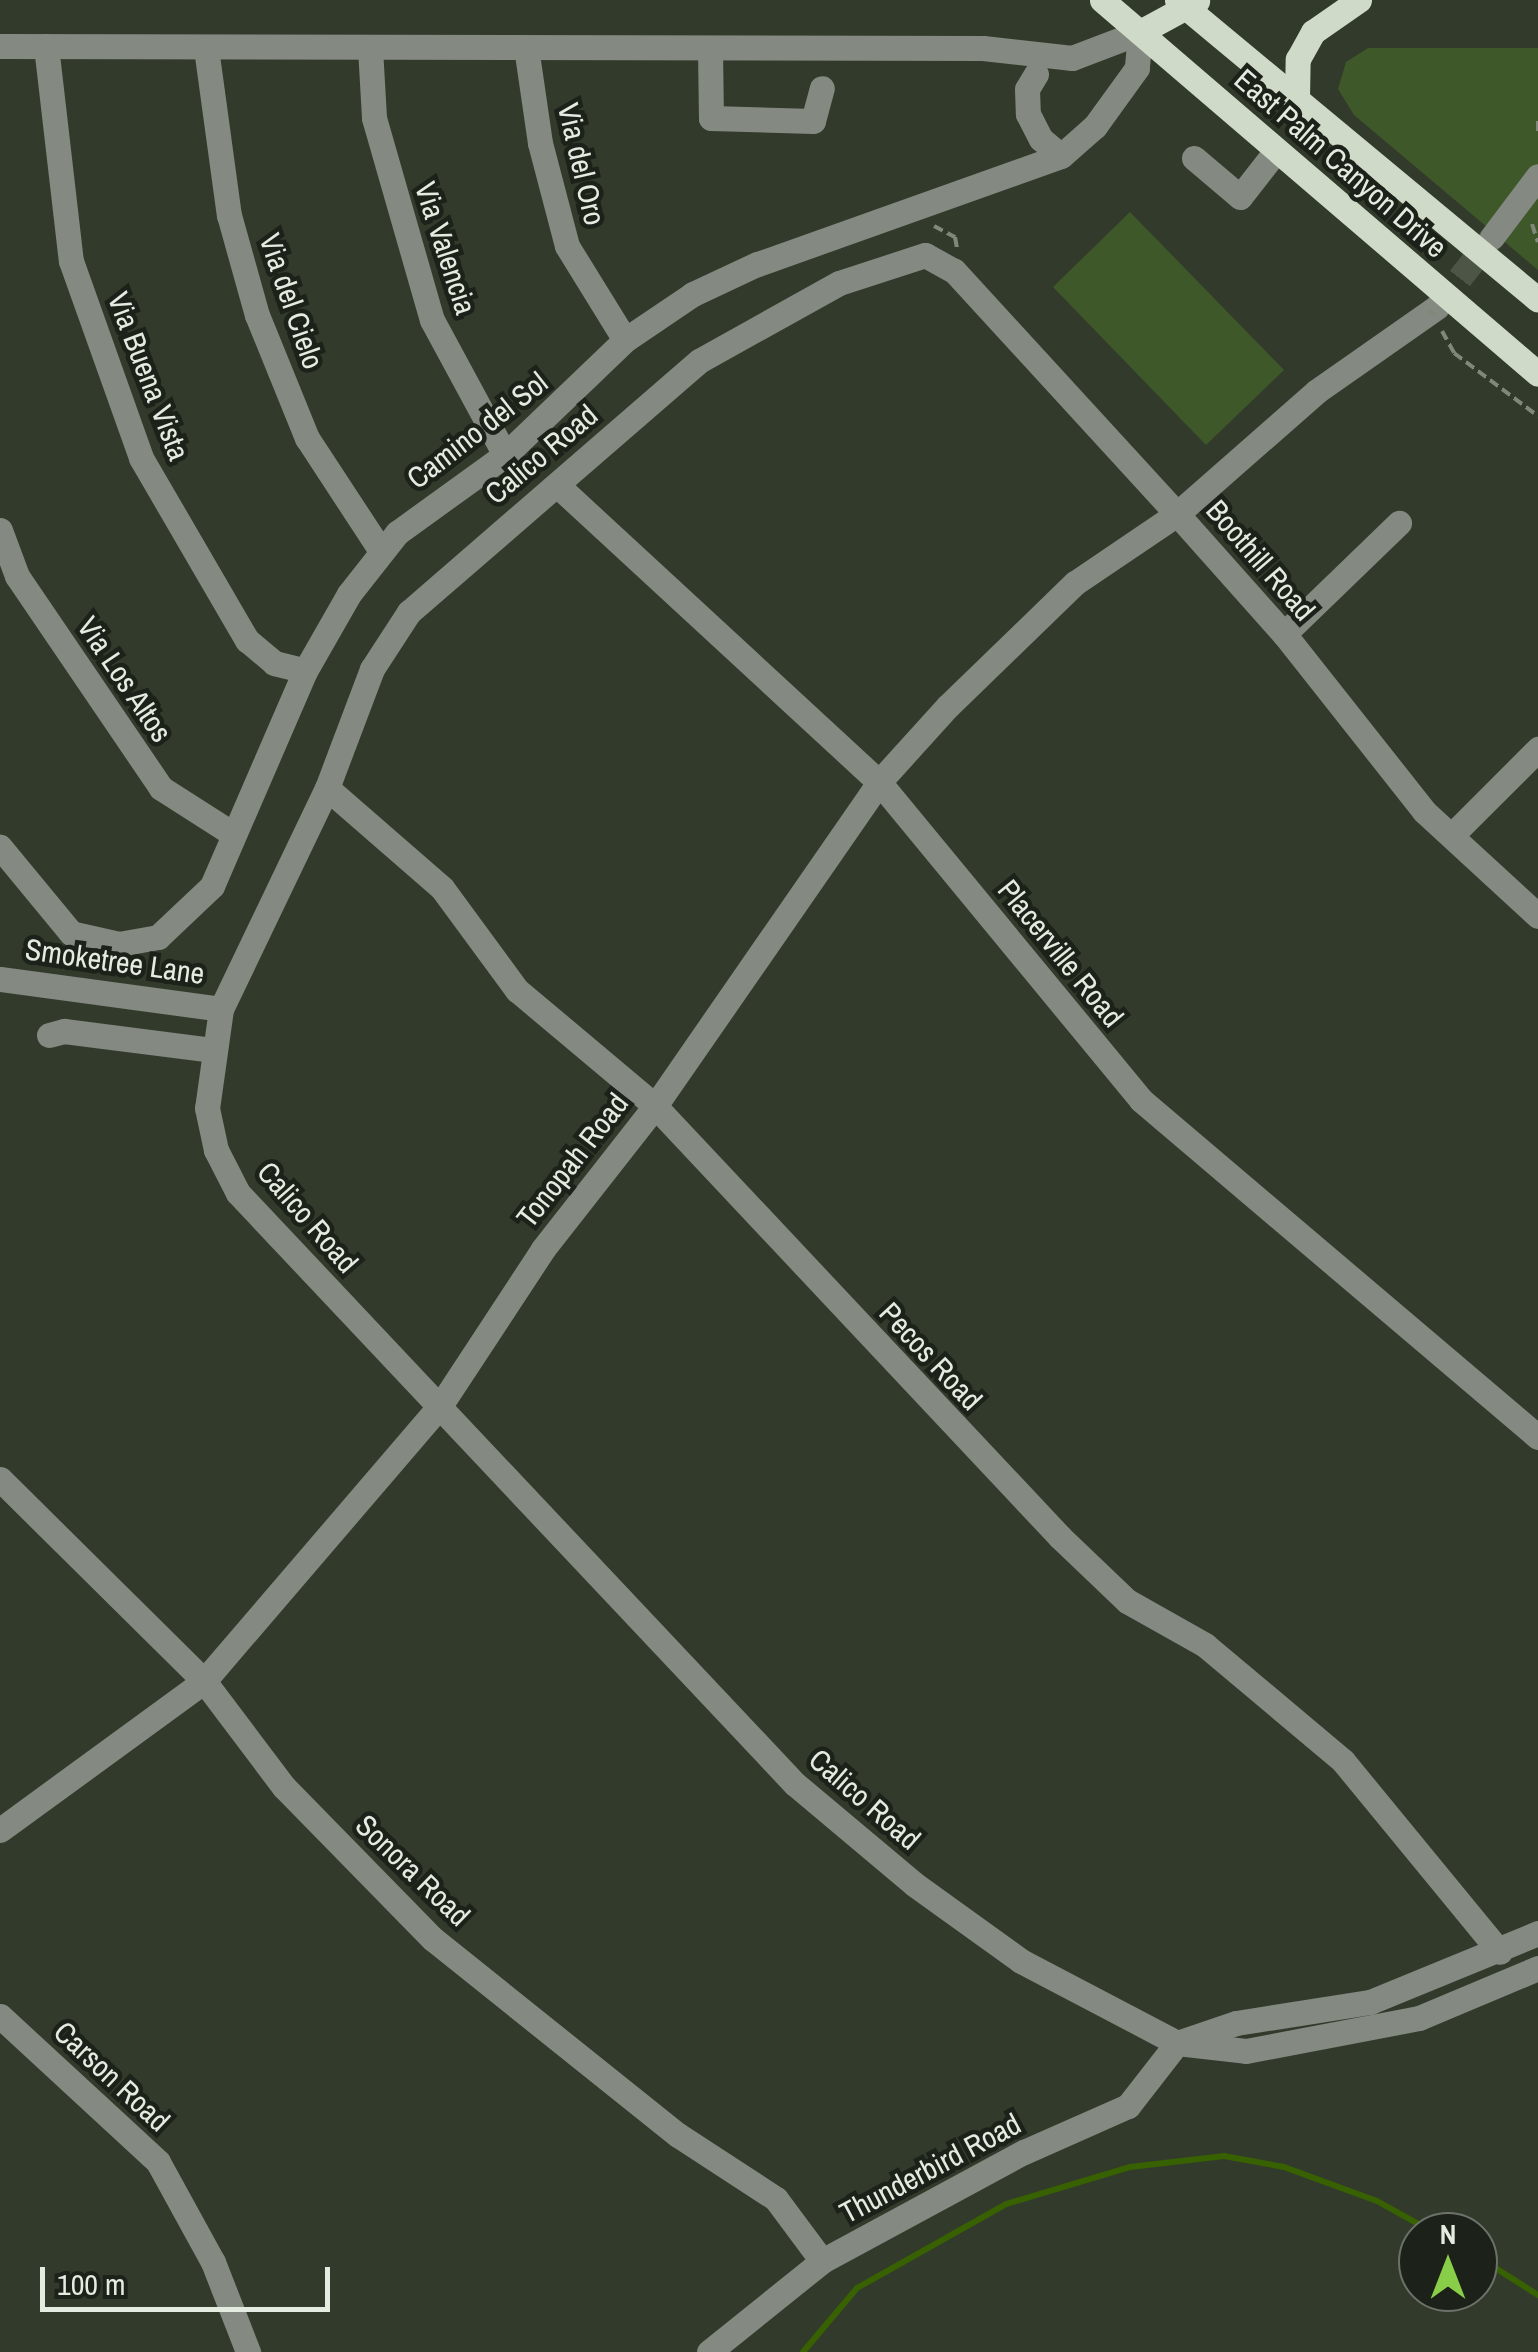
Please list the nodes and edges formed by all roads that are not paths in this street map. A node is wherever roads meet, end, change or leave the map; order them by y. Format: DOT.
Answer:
graph roads {
  1 [pos="1102,0"];
  2 [pos="1359,0"];
  3 [pos="1187,2"];
  4 [pos="1140,32"];
  5 [pos="0,46"];
  6 [pos="46,46"];
  7 [pos="526,47"];
  8 [pos="206,48"];
  9 [pos="370,48"];
  10 [pos="710,48"];
  11 [pos="1023,61"];
  12 [pos="822,88"];
  13 [pos="1297,98"];
  14 [pos="1276,151"];
  15 [pos="1061,156"];
  16 [pos="1194,158"];
  17 [pos="1538,176"];
  18 [pos="1492,237"];
  19 [pos="925,255"];
  20 [pos="1538,300"];
  21 [pos="1433,311"];
  22 [pos="625,340"];
  23 [pos="1538,374"];
  24 [pos="506,456"];
  25 [pos="557,485"];
  26 [pos="1178,514"];
  27 [pos="1399,523"];
  28 [pos="0,530"];
  29 [pos="381,551"];
  30 [pos="1284,634"];
  31 [pos="305,672"];
  32 [pos="1538,749"];
  33 [pos="879,782"];
  34 [pos="327,788"];
  35 [pos="232,834"];
  36 [pos="1452,836"];
  37 [pos="0,847"];
  38 [pos="1538,916"];
  39 [pos="0,979"];
  40 [pos="221,1009"];
  41 [pos="50,1035"];
  42 [pos="212,1050"];
  43 [pos="655,1106"];
  44 [pos="440,1406"];
  45 [pos="1538,1437"];
  46 [pos="0,1479"];
  47 [pos="204,1681"];
  48 [pos="0,1830"];
  49 [pos="1538,1933"];
  50 [pos="1500,1952"];
  51 [pos="1538,1968"];
  52 [pos="0,2016"];
  53 [pos="1178,2043"];
  54 [pos="822,2262"];
  55 [pos="248,2352"];
  56 [pos="709,2352"];
  1 -- 4 [label="main road, East Palm Canyon Drive"];
  2 -- 13 [label="main road"];
  3 -- 4 [label="main road"];
  3 -- 13 [label="main road, East Palm Canyon Drive"];
  4 -- 11 [label="street"];
  4 -- 14 [label="main road, East Palm Canyon Drive"];
  4 -- 15 [label="street, Camino del Sol"];
  5 -- 6 [label="street"];
  6 -- 8 [label="street"];
  6 -- 31 [label="street, Via Buena Vista"];
  7 -- 9 [label="street"];
  7 -- 10 [label="street"];
  7 -- 22 [label="street, Via del Oro"];
  8 -- 9 [label="street"];
  8 -- 29 [label="street, Via del Cielo"];
  9 -- 24 [label="street, Via Valencia"];
  10 -- 11 [label="street"];
  10 -- 12 [label="street"];
  11 -- 15 [label="street"];
  13 -- 20 [label="main road, East Palm Canyon Drive"];
  14 -- 16 [label="street"];
  14 -- 23 [label="main road, East Palm Canyon Drive"];
  15 -- 22 [label="street, Camino del Sol"];
  17 -- 18 [label="street"];
  19 -- 25 [label="street, Calico Road"];
  19 -- 26 [label="street, Boothill Road"];
  21 -- 26 [label="street, Tonopah Road"];
  22 -- 24 [label="street, Camino del Sol"];
  24 -- 29 [label="street, Camino del Sol"];
  25 -- 33 [label="street, Placerville Road"];
  25 -- 34 [label="street, Calico Road"];
  26 -- 30 [label="street, Boothill Road"];
  26 -- 33 [label="street, Tonopah Road"];
  27 -- 30 [label="street"];
  28 -- 35 [label="street, Via Los Altos"];
  29 -- 31 [label="street, Camino del Sol"];
  30 -- 36 [label="street, Boothill Road"];
  31 -- 35 [label="street, Camino del Sol"];
  32 -- 36 [label="street"];
  33 -- 43 [label="street, Tonopah Road"];
  33 -- 45 [label="street, Placerville Road"];
  34 -- 40 [label="street, Calico Road"];
  34 -- 43 [label="street, Pecos Road"];
  35 -- 37 [label="street, Camino del Sol"];
  36 -- 38 [label="street, Boothill Road"];
  39 -- 40 [label="street, Smoketree Lane"];
  40 -- 42 [label="street, Calico Road"];
  41 -- 42 [label="street"];
  42 -- 44 [label="street, Calico Road"];
  43 -- 44 [label="street, Tonopah Road"];
  43 -- 50 [label="street, Pecos Road"];
  44 -- 47 [label="street, Tonopah Road"];
  44 -- 53 [label="street, Calico Road"];
  46 -- 47 [label="street, Sonora Road"];
  47 -- 48 [label="street, Tonopah Road"];
  47 -- 54 [label="street, Sonora Road"];
  49 -- 50 [label="street"];
  50 -- 53 [label="street"];
  51 -- 53 [label="street"];
  52 -- 55 [label="street, Carson Road"];
  53 -- 54 [label="street, Thunderbird Road"];
  54 -- 56 [label="street, Thunderbird Road"];
}
